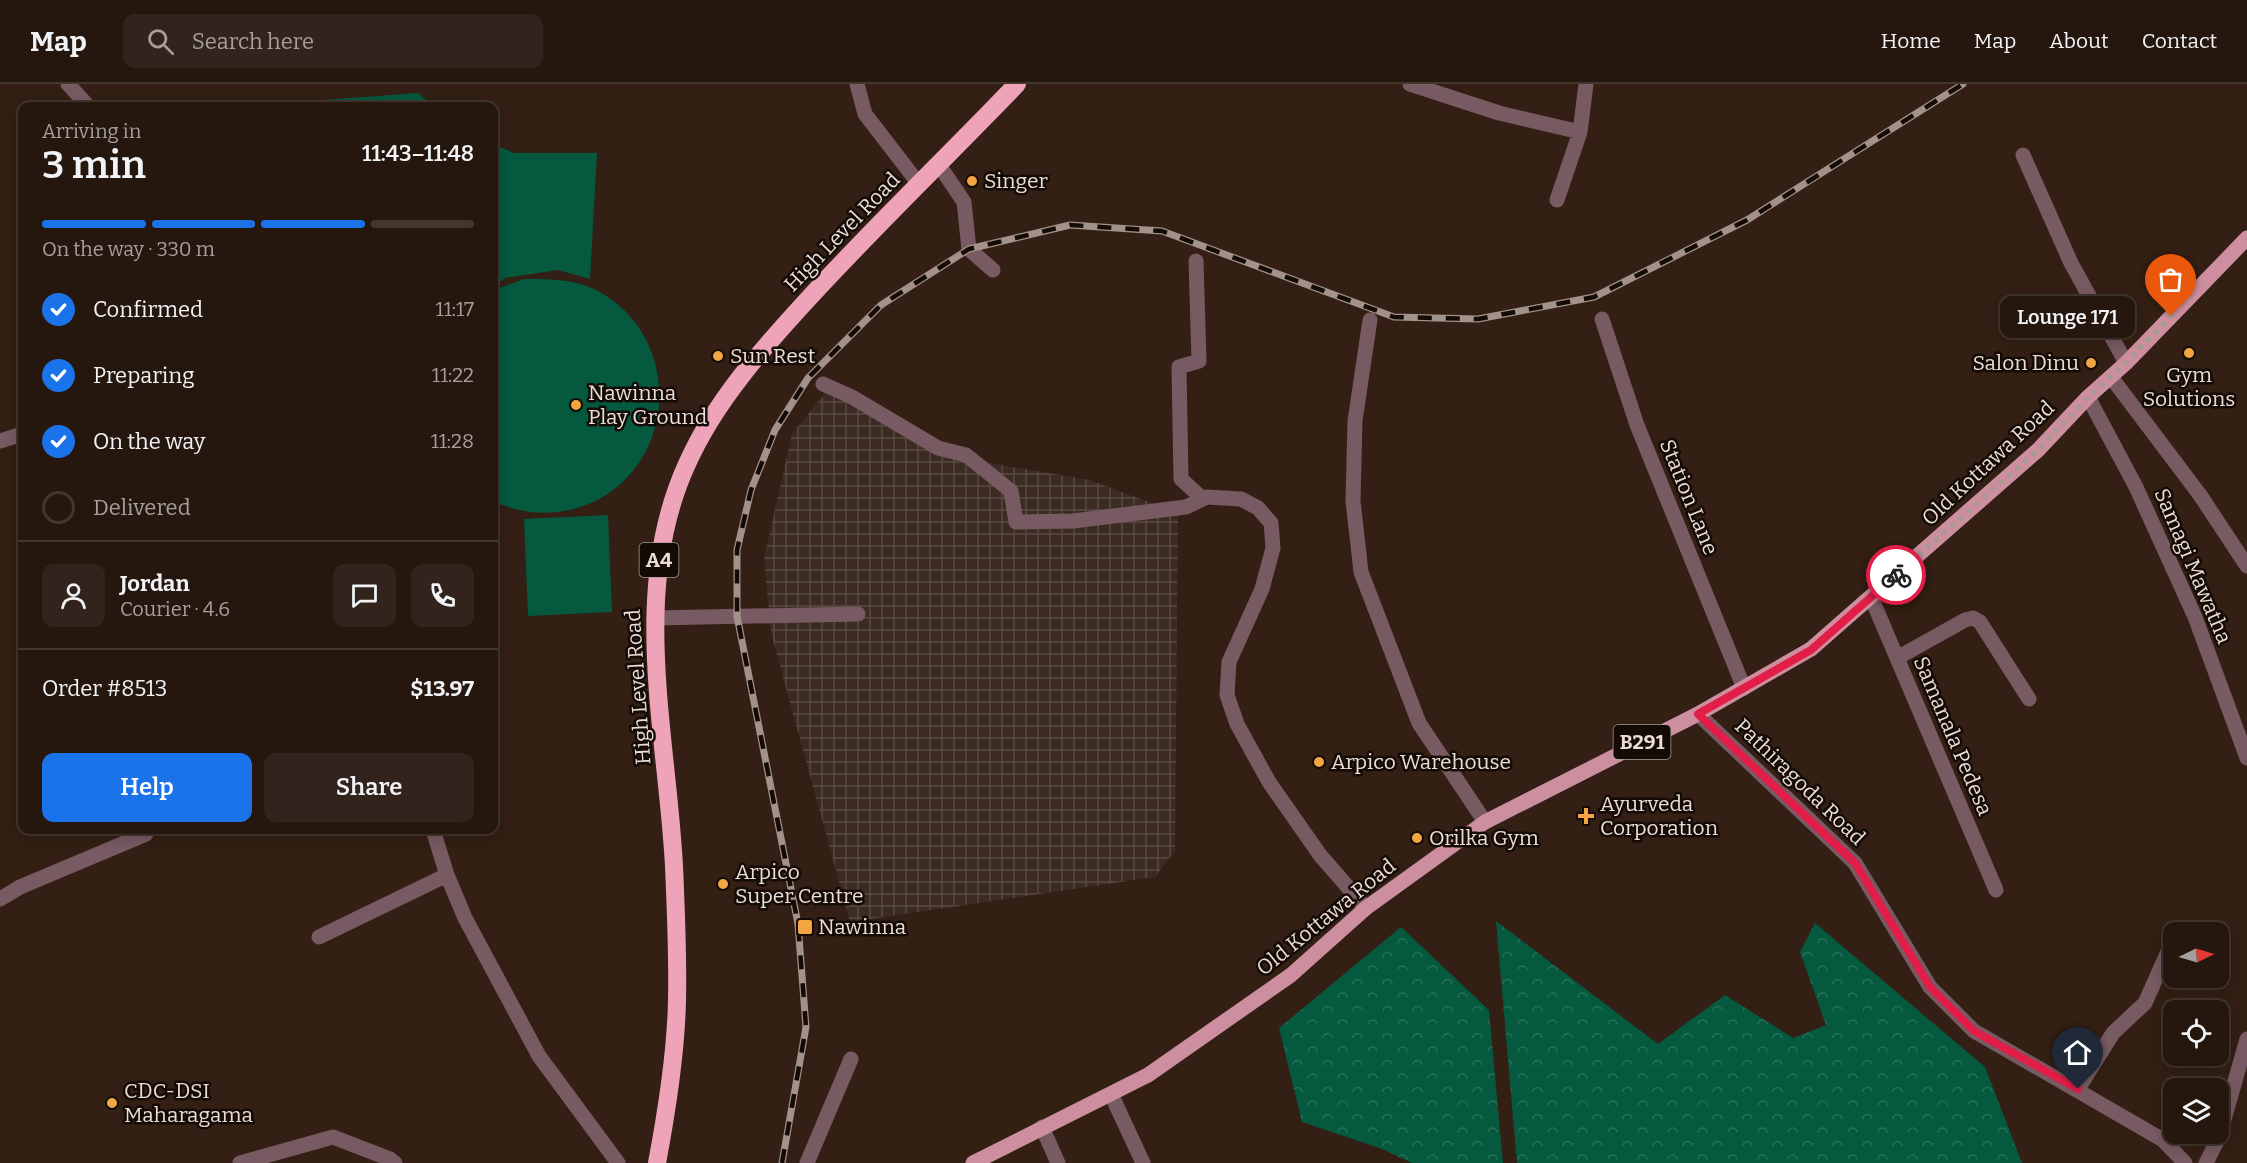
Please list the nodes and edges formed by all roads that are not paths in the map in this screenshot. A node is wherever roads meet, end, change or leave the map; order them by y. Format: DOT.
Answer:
graph roads {
  1 [pos="68,84"];
  2 [pos="857,84"];
  3 [pos="1017,84"];
  4 [pos="1410,84"];
  5 [pos="1586,84"];
  6 [pos="84,102"];
  7 [pos="1580,132"];
  8 [pos="2023,156"];
  9 [pos="939,165"];
  10 [pos="919,184"];
  11 [pos="1557,200"];
  12 [pos="2247,238"];
  13 [pos="1196,261"];
  14 [pos="993,270"];
  15 [pos="1602,319"];
  16 [pos="1370,320"];
  17 [pos="2126,363"];
  18 [pos="2111,377"];
  19 [pos="823,384"];
  20 [pos="2088,397"];
  21 [pos="18,435"];
  22 [pos="0,441"];
  23 [pos="1203,499"];
  24 [pos="2247,566"];
  25 [pos="1871,597"];
  26 [pos="858,614"];
  27 [pos="654,618"];
  28 [pos="1897,658"];
  29 [pos="1744,688"];
  30 [pos="2030,699"];
  31 [pos="1698,714"];
  32 [pos="2247,756"];
  33 [pos="1485,822"];
  34 [pos="146,834"];
  35 [pos="434,834"];
  36 [pos="447,875"];
  37 [pos="1996,890"];
  38 [pos="0,899"];
  39 [pos="1366,908"];
  40 [pos="319,937"];
  41 [pos="2163,963"];
  42 [pos="2247,1039"];
  43 [pos="851,1059"];
  44 [pos="2078,1089"];
  45 [pos="1111,1094"];
  46 [pos="1042,1127"];
  47 [pos="240,1163"];
  48 [pos="394,1163"];
  49 [pos="618,1163"];
  50 [pos="657,1163"];
  51 [pos="807,1163"];
  52 [pos="973,1163"];
  53 [pos="1058,1163"];
  54 [pos="1143,1163"];
  55 [pos="2185,1163"];
  56 [pos="2206,1163"];
  1 -- 6 [label="street"];
  2 -- 10 [label="street"];
  3 -- 9 [label="highway, High Level Road / A4"];
  4 -- 7 [label="street"];
  5 -- 7 [label="street"];
  7 -- 11 [label="street"];
  8 -- 17 [label="street"];
  9 -- 10 [label="highway, High Level Road / A4"];
  9 -- 14 [label="street"];
  10 -- 27 [label="highway, High Level Road / A4"];
  12 -- 17 [label="main road, Old Kottawa Road / B291"];
  13 -- 23 [label="street"];
  15 -- 29 [label="street, Station Lane"];
  16 -- 33 [label="street"];
  17 -- 18 [label="main road, Old Kottawa Road / B291"];
  18 -- 20 [label="main road, Old Kottawa Road / B291"];
  18 -- 24 [label="street"];
  19 -- 23 [label="street"];
  20 -- 25 [label="main road, Old Kottawa Road / B291"];
  20 -- 32 [label="street, Samagi Mawatha"];
  21 -- 22 [label="street"];
  23 -- 39 [label="street"];
  25 -- 28 [label="street, Samanala Pedesa"];
  25 -- 29 [label="main road, Old Kottawa Road / B291"];
  26 -- 27 [label="street"];
  27 -- 50 [label="highway, High Level Road / A4"];
  28 -- 30 [label="street"];
  28 -- 37 [label="street, Samanala Pedesa"];
  29 -- 31 [label="main road, Old Kottawa Road / B291"];
  31 -- 33 [label="main road, Old Kottawa Road / B291"];
  31 -- 44 [label="street, Pathiragoda Road"];
  33 -- 39 [label="main road, Old Kottawa Road / B291"];
  34 -- 38 [label="street"];
  35 -- 36 [label="street"];
  36 -- 40 [label="street"];
  36 -- 49 [label="street"];
  39 -- 45 [label="main road, Old Kottawa Road / B291"];
  41 -- 44 [label="street"];
  42 -- 56 [label="street"];
  43 -- 51 [label="street"];
  44 -- 55 [label="street, Pathiragoda Road"];
  45 -- 46 [label="main road, Old Kottawa Road / B291"];
  45 -- 54 [label="street"];
  46 -- 52 [label="main road, Old Kottawa Road / B291"];
  46 -- 53 [label="street"];
  47 -- 48 [label="street"];
}
